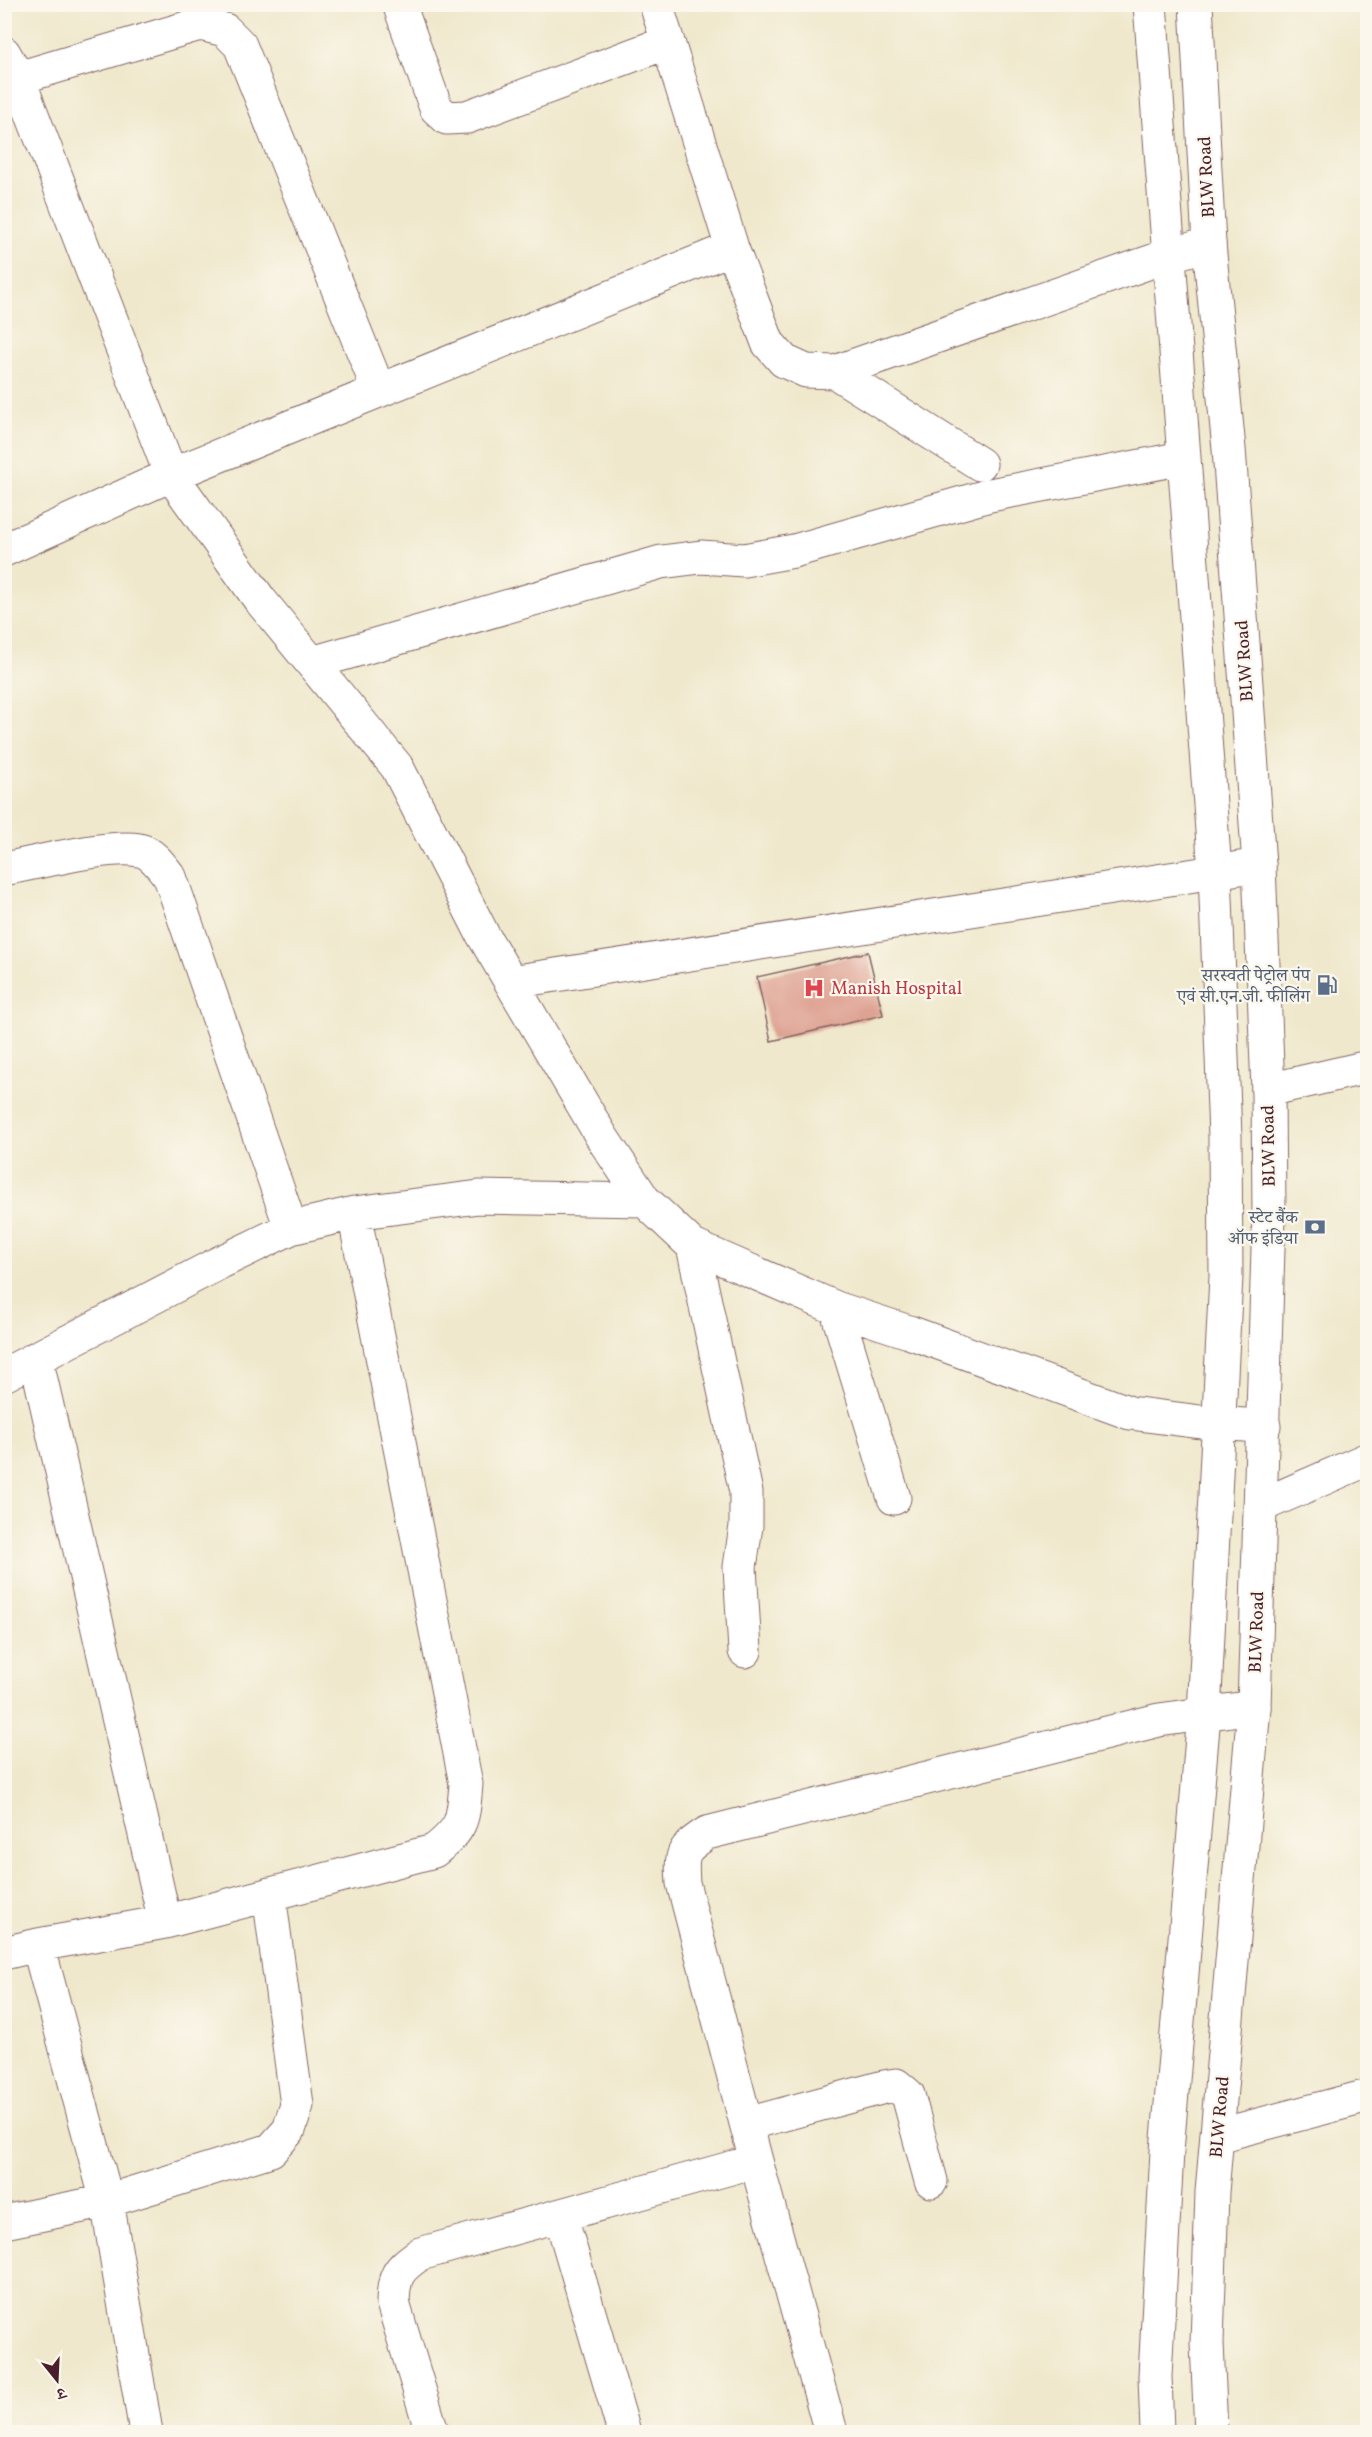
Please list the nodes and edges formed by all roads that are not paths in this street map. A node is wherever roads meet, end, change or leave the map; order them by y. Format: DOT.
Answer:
graph roads {
  1 [pos="399,4"];
  2 [pos="656,4"];
  3 [pos="1149,4"];
  4 [pos="1196,4"];
  5 [pos="668,42"];
  6 [pos="11,66"];
  7 [pos="1209,244"];
  8 [pos="732,248"];
  9 [pos="1170,255"];
  10 [pos="836,372"];
  11 [pos="379,391"];
  12 [pos="1183,458"];
  13 [pos="980,464"];
  14 [pos="171,475"];
  15 [pos="4,550"];
  16 [pos="312,663"];
  17 [pos="1259,865"];
  18 [pos="4,869"];
  19 [pos="1215,871"];
  20 [pos="511,982"];
  21 [pos="1368,1067"];
  22 [pos="1268,1090"];
  23 [pos="644,1200"];
  24 [pos="354,1213"];
  25 [pos="291,1228"];
  26 [pos="693,1246"];
  27 [pos="836,1308"];
  28 [pos="36,1358"];
  29 [pos="4,1375"];
  30 [pos="1220,1424"];
  31 [pos="1264,1426"];
  32 [pos="1368,1459"];
  33 [pos="894,1497"];
  34 [pos="1260,1506"];
  35 [pos="745,1651"];
  36 [pos="1254,1707"];
  37 [pos="1204,1714"];
  38 [pos="269,1894"];
  39 [pos="165,1922"];
  40 [pos="38,1945"];
  41 [pos="4,1953"];
  42 [pos="1368,2096"];
  43 [pos="747,2124"];
  44 [pos="1217,2136"];
  45 [pos="756,2161"];
  46 [pos="931,2181"];
  47 [pos="106,2201"];
  48 [pos="561,2217"];
  49 [pos="4,2222"];
  50 [pos="146,2433"];
  51 [pos="432,2433"];
  52 [pos="624,2433"];
  53 [pos="831,2433"];
  54 [pos="1157,2433"];
  55 [pos="1211,2433"];
  1 -- 5 [label="street"];
  2 -- 5 [label="street"];
  3 -- 9 [label="street"];
  4 -- 7 [label="street, BLW Road"];
  5 -- 8 [label="street"];
  6 -- 11 [label="street"];
  6 -- 14 [label="street"];
  7 -- 9 [label="street"];
  7 -- 17 [label="street, BLW Road"];
  8 -- 10 [label="street"];
  8 -- 11 [label="street"];
  9 -- 10 [label="street"];
  9 -- 12 [label="street"];
  10 -- 13 [label="street"];
  11 -- 14 [label="street"];
  12 -- 16 [label="street"];
  12 -- 19 [label="street"];
  14 -- 15 [label="street"];
  14 -- 16 [label="street"];
  16 -- 20 [label="street"];
  17 -- 19 [label="street"];
  17 -- 22 [label="street, BLW Road"];
  18 -- 25 [label="street"];
  19 -- 20 [label="street"];
  19 -- 30 [label="street"];
  20 -- 23 [label="street"];
  21 -- 22 [label="street"];
  22 -- 31 [label="street, BLW Road"];
  23 -- 24 [label="street"];
  23 -- 26 [label="street"];
  24 -- 25 [label="street"];
  24 -- 38 [label="street"];
  25 -- 28 [label="street"];
  26 -- 27 [label="street"];
  26 -- 35 [label="street"];
  27 -- 30 [label="street"];
  27 -- 33 [label="street"];
  28 -- 29 [label="street"];
  28 -- 39 [label="street"];
  30 -- 31 [label="street"];
  30 -- 37 [label="street"];
  31 -- 34 [label="street, BLW Road"];
  32 -- 34 [label="street"];
  34 -- 36 [label="street, BLW Road"];
  36 -- 37 [label="street"];
  36 -- 44 [label="street, BLW Road"];
  37 -- 43 [label="street"];
  37 -- 54 [label="street"];
  38 -- 39 [label="street"];
  38 -- 47 [label="street"];
  39 -- 40 [label="street"];
  40 -- 41 [label="street"];
  40 -- 47 [label="street"];
  42 -- 44 [label="street"];
  43 -- 45 [label="street"];
  43 -- 46 [label="street"];
  44 -- 55 [label="street, BLW Road"];
  45 -- 48 [label="street"];
  45 -- 53 [label="street"];
  47 -- 49 [label="street"];
  47 -- 50 [label="street"];
  48 -- 51 [label="street"];
  48 -- 52 [label="street"];
}
